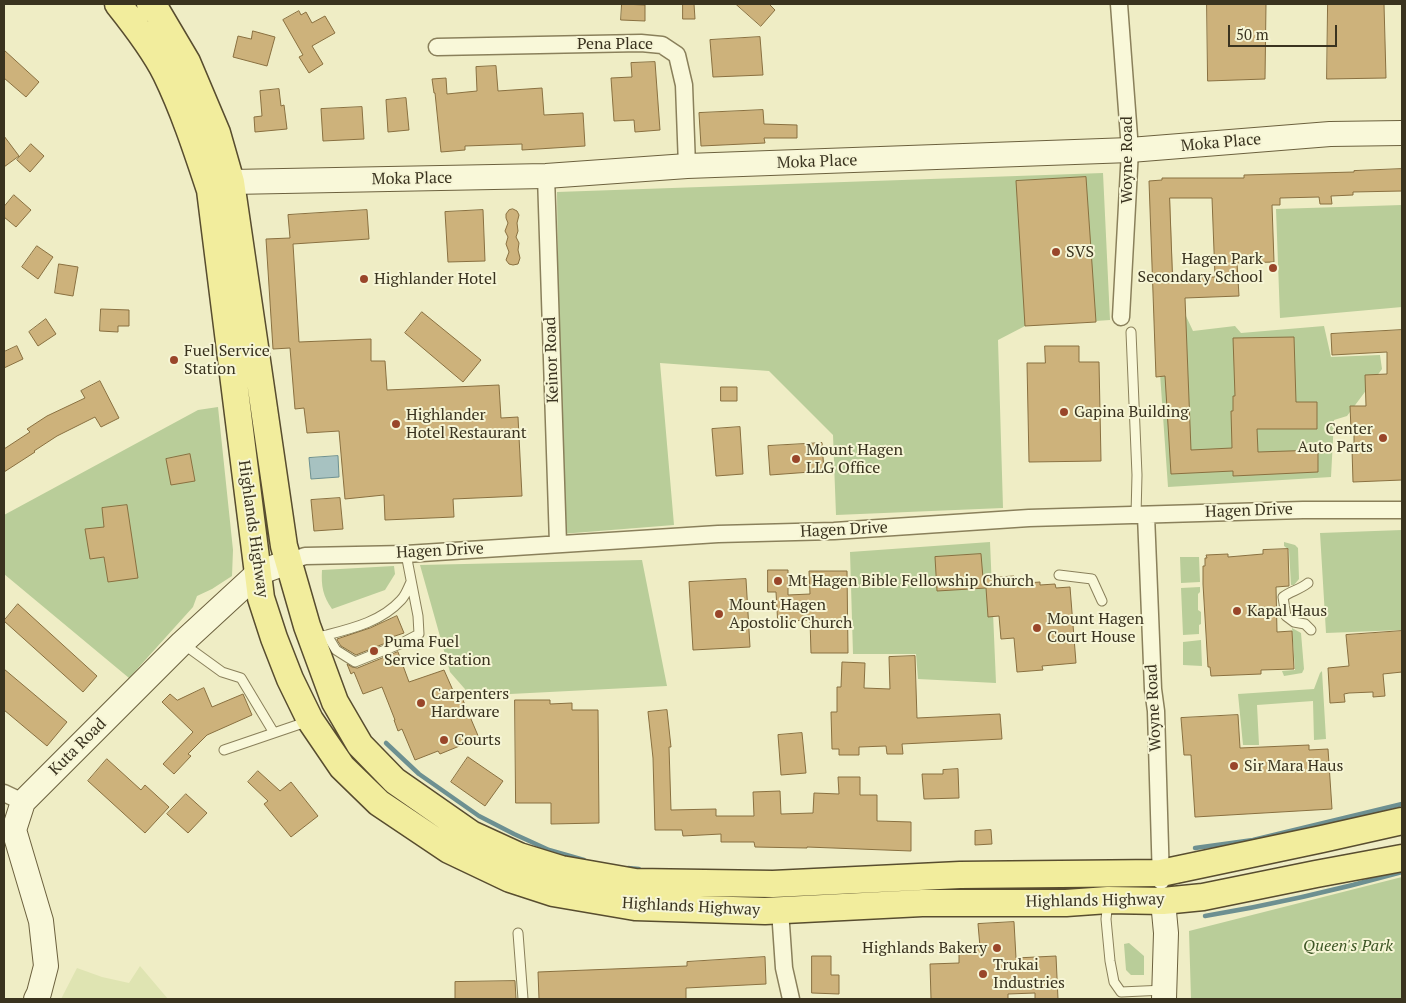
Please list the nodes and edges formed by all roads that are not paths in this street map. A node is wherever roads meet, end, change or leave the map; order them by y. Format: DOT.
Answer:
graph roads {
  1 [pos="118,4"];
  2 [pos="150,4"];
  3 [pos="1118,4"];
  4 [pos="437,47"];
  5 [pos="1402,133"];
  6 [pos="1130,150"];
  7 [pos="687,166"];
  8 [pos="546,176"];
  9 [pos="231,182"];
  10 [pos="1121,317"];
  11 [pos="1131,332"];
  12 [pos="1402,510"];
  13 [pos="1141,515"];
  14 [pos="558,544"];
  15 [pos="406,554"];
  16 [pos="288,562"];
  17 [pos="258,573"];
  18 [pos="1060,575"];
  19 [pos="412,582"];
  20 [pos="1308,583"];
  21 [pos="1102,601"];
  22 [pos="1311,630"];
  23 [pos="319,637"];
  24 [pos="182,643"];
  25 [pos="310,720"];
  26 [pos="274,733"];
  27 [pos="224,750"];
  28 [pos="13,797"];
  29 [pos="1402,821"];
  30 [pos="1402,858"];
  31 [pos="1161,874"];
  32 [pos="1108,900"];
  33 [pos="1163,901"];
  34 [pos="780,910"];
  35 [pos="518,933"];
  36 [pos="1165,994"];
  37 [pos="36,999"];
  38 [pos="523,999"];
  39 [pos="791,999"];
  1 -- 17 [label="main road, Highlands Highway"];
  2 -- 9 [label="main road, Highlands Highway"];
  3 -- 6 [label="street, Woyne Road"];
  4 -- 7 [label="street, Pena Place"];
  5 -- 6 [label="street, Moka Place"];
  6 -- 7 [label="street, Moka Place"];
  6 -- 10 [label="street, Woyne Road"];
  7 -- 8 [label="street, Moka Place"];
  8 -- 9 [label="street, Moka Place"];
  8 -- 14 [label="street, Keinor Road"];
  9 -- 16 [label="main road, Highlands Highway"];
  11 -- 13 [label="lane"];
  12 -- 13 [label="street, Hagen Drive"];
  13 -- 14 [label="street, Hagen Drive"];
  13 -- 31 [label="street, Woyne Road"];
  14 -- 15 [label="street, Hagen Drive"];
  15 -- 16 [label="street, Hagen Drive"];
  15 -- 19 [label="lane"];
  16 -- 17 [label="street, Kuta Road"];
  16 -- 23 [label="main road, Highlands Highway"];
  17 -- 24 [label="street, Kuta Road"];
  17 -- 25 [label="main road, Highlands Highway"];
  18 -- 21 [label="lane"];
  19 -- 23 [label="lane"];
  19 -- 23 [label="lane"];
  20 -- 22 [label="lane"];
  23 -- 31 [label="main road, Highlands Highway"];
  24 -- 26 [label="lane"];
  24 -- 28 [label="street, Kuta Road"];
  25 -- 26 [label="lane"];
  25 -- 34 [label="main road, Highlands Highway"];
  26 -- 27 [label="lane"];
  28 -- 37 [label="street, Kuta Road"];
  29 -- 31 [label="main road, Highlands Highway"];
  30 -- 33 [label="main road, Highlands Highway"];
  31 -- 33 [label="street, Woyne Road"];
  32 -- 33 [label="main road, Highlands Highway"];
  32 -- 34 [label="main road, Highlands Highway"];
  32 -- 36 [label="lane"];
  33 -- 36 [label="street"];
  34 -- 39 [label="street"];
  35 -- 38 [label="lane"];
}
